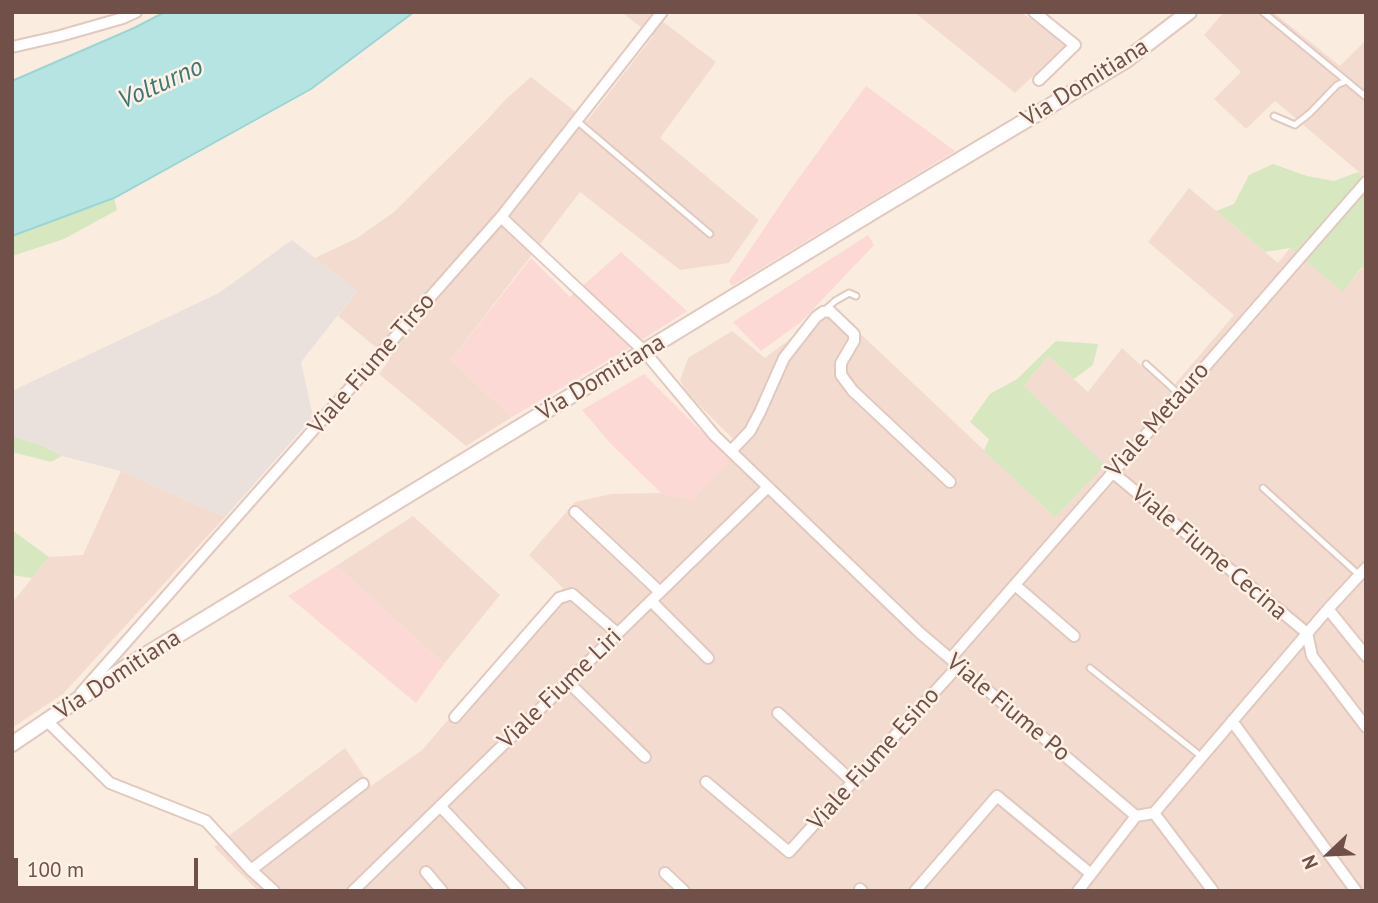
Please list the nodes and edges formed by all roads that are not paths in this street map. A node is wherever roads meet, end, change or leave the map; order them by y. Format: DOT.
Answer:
graph roads {
  1 [pos="136,12"];
  2 [pos="662,12"];
  3 [pos="1034,12"];
  4 [pos="1189,12"];
  5 [pos="1263,12"];
  6 [pos="12,47"];
  7 [pos="1039,79"];
  8 [pos="1346,80"];
  9 [pos="1366,97"];
  10 [pos="1274,116"];
  11 [pos="577,121"];
  12 [pos="1366,182"];
  13 [pos="501,217"];
  14 [pos="710,234"];
  15 [pos="856,296"];
  16 [pos="823,312"];
  17 [pos="644,351"];
  18 [pos="1146,364"];
  19 [pos="1180,395"];
  20 [pos="731,451"];
  21 [pos="1112,472"];
  22 [pos="950,482"];
  23 [pos="768,487"];
  24 [pos="1263,488"];
  25 [pos="575,512"];
  26 [pos="1362,571"];
  27 [pos="1015,585"];
  28 [pos="660,592"];
  29 [pos="651,601"];
  30 [pos="1328,609"];
  31 [pos="617,634"];
  32 [pos="1307,634"];
  33 [pos="1074,636"];
  34 [pos="1366,656"];
  35 [pos="708,658"];
  36 [pos="955,662"];
  37 [pos="1090,668"];
  38 [pos="568,682"];
  39 [pos="70,705"];
  40 [pos="778,713"];
  41 [pos="455,717"];
  42 [pos="47,721"];
  43 [pos="1232,722"];
  44 [pos="1366,727"];
  45 [pos="12,744"];
  46 [pos="645,757"];
  47 [pos="1202,757"];
  48 [pos="706,782"];
  49 [pos="853,782"];
  50 [pos="363,784"];
  51 [pos="440,806"];
  52 [pos="1154,813"];
  53 [pos="1136,816"];
  54 [pos="251,870"];
  55 [pos="426,872"];
  56 [pos="665,873"];
  57 [pos="1091,874"];
  58 [pos="274,891"];
  59 [pos="353,891"];
  60 [pos="442,891"];
  61 [pos="520,891"];
  62 [pos="684,891"];
  63 [pos="915,891"];
  64 [pos="1078,891"];
  65 [pos="1213,891"];
  66 [pos="1356,891"];
  1 -- 6 [label="street"];
  2 -- 11 [label="street, Viale Fiume Tirso"];
  3 -- 7 [label="street"];
  4 -- 17 [label="street, Via Domitiana"];
  5 -- 8 [label="lane"];
  8 -- 9 [label="lane"];
  8 -- 10 [label="lane"];
  11 -- 13 [label="street, Viale Fiume Tirso"];
  11 -- 14 [label="lane"];
  12 -- 19 [label="street, Viale Metauro"];
  13 -- 17 [label="street, Viale Fiume Po"];
  13 -- 39 [label="street, Viale Fiume Tirso"];
  15 -- 16 [label="lane"];
  16 -- 20 [label="street"];
  16 -- 22 [label="street"];
  17 -- 20 [label="street, Viale Fiume Po"];
  17 -- 39 [label="street, Via Domitiana"];
  18 -- 19 [label="lane"];
  19 -- 21 [label="street, Viale Metauro"];
  20 -- 23 [label="street, Viale Fiume Po"];
  21 -- 27 [label="street, Viale Metauro"];
  21 -- 32 [label="street, Viale Fiume Cecina"];
  23 -- 28 [label="street, Viale Fiume Liri"];
  23 -- 36 [label="street, Viale Fiume Po"];
  24 -- 26 [label="lane"];
  25 -- 28 [label="street"];
  26 -- 30 [label="street"];
  27 -- 33 [label="street"];
  27 -- 36 [label="street, Viale Metauro"];
  28 -- 29 [label="street, Viale Fiume Liri"];
  29 -- 31 [label="street, Viale Fiume Liri"];
  29 -- 35 [label="street"];
  30 -- 32 [label="street"];
  30 -- 34 [label="street"];
  31 -- 38 [label="street, Viale Fiume Liri"];
  31 -- 41 [label="street"];
  32 -- 43 [label="street"];
  32 -- 44 [label="street"];
  36 -- 49 [label="street, Viale Fiume Esino"];
  36 -- 53 [label="street, Viale Fiume Po"];
  37 -- 47 [label="lane"];
  38 -- 46 [label="street"];
  38 -- 51 [label="street, Viale Fiume Liri"];
  39 -- 42 [label="street, Via Domitiana"];
  40 -- 49 [label="street"];
  42 -- 45 [label="street, Via Domitiana"];
  42 -- 54 [label="street"];
  43 -- 47 [label="street"];
  43 -- 66 [label="street"];
  47 -- 52 [label="street"];
  48 -- 49 [label="street, Viale Fiume Esino"];
  50 -- 54 [label="street"];
  51 -- 59 [label="street, Viale Fiume Liri"];
  51 -- 61 [label="street"];
  52 -- 53 [label="street"];
  52 -- 65 [label="street"];
  53 -- 57 [label="street"];
  54 -- 58 [label="street"];
  55 -- 60 [label="street"];
  56 -- 62 [label="street"];
  57 -- 63 [label="street"];
  57 -- 64 [label="street"];
}
